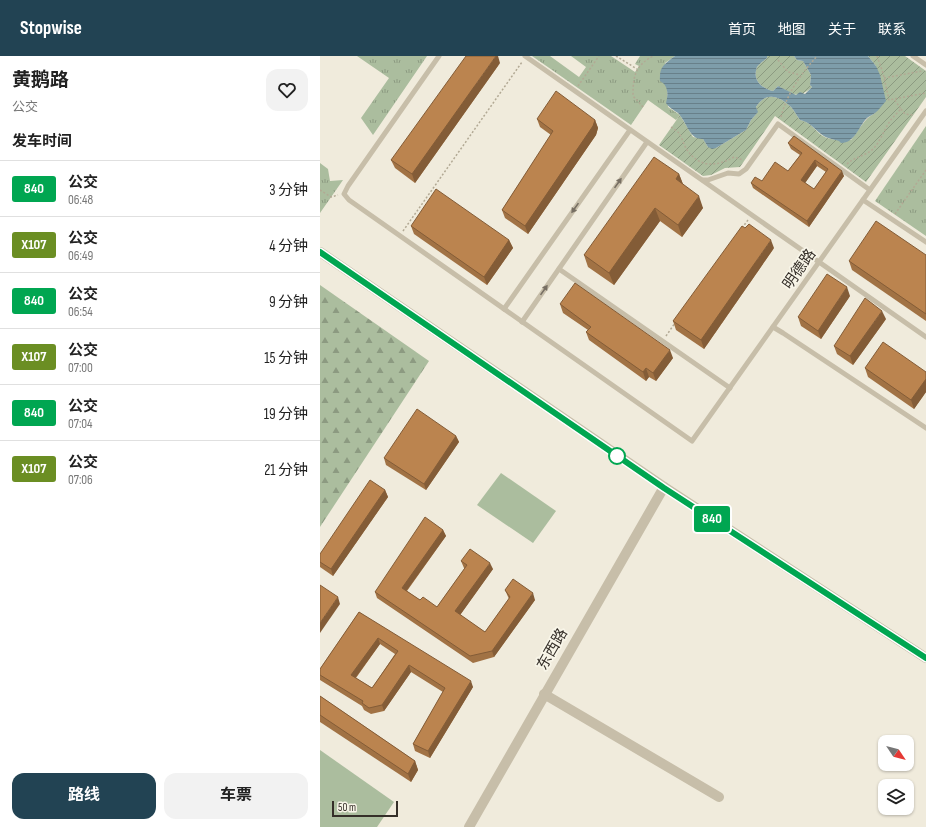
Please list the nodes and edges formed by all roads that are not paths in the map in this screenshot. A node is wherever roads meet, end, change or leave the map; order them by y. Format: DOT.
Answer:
graph roads {
  1 [pos="439,56"];
  2 [pos="526,56"];
  3 [pos="913,56"];
  4 [pos="926,68"];
  5 [pos="926,111"];
  6 [pos="630,130"];
  7 [pos="647,142"];
  8 [pos="700,180"];
  9 [pos="870,190"];
  10 [pos="863,200"];
  11 [pos="926,242"];
  12 [pos="320,252"];
  13 [pos="819,262"];
  14 [pos="559,269"];
  15 [pos="504,309"];
  16 [pos="522,322"];
  17 [pos="773,327"];
  18 [pos="926,337"];
  19 [pos="730,388"];
  20 [pos="926,420"];
  21 [pos="924,427"];
  22 [pos="664,488"];
  23 [pos="926,658"];
  24 [pos="544,694"];
  25 [pos="719,797"];
  26 [pos="469,827"];
  1 -- 15 [label="lane"];
  2 -- 6 [label="lane"];
  3 -- 4 [label="lane"];
  5 -- 9 [label="lane, 明德路"];
  6 -- 7 [label="lane"];
  6 -- 15 [label="lane, one-way"];
  7 -- 8 [label="lane"];
  14 -- 7 [label="lane, one-way"];
  8 -- 9 [label="lane"];
  8 -- 13 [label="lane"];
  9 -- 10 [label="lane, 明德路"];
  10 -- 11 [label="lane"];
  10 -- 13 [label="lane, 明德路"];
  12 -- 22 [label="street"];
  13 -- 17 [label="lane, 明德路"];
  13 -- 18 [label="lane"];
  16 -- 14 [label="lane, one-way"];
  14 -- 19 [label="lane"];
  15 -- 16 [label="lane"];
  16 -- 19 [label="lane, 明德路"];
  17 -- 19 [label="lane, 明德路"];
  17 -- 21 [label="lane"];
  20 -- 21 [label="lane"];
  22 -- 23 [label="street"];
  22 -- 24 [label="street, 东西路"];
  24 -- 25 [label="street"];
  24 -- 26 [label="street, 东西路"];
}
